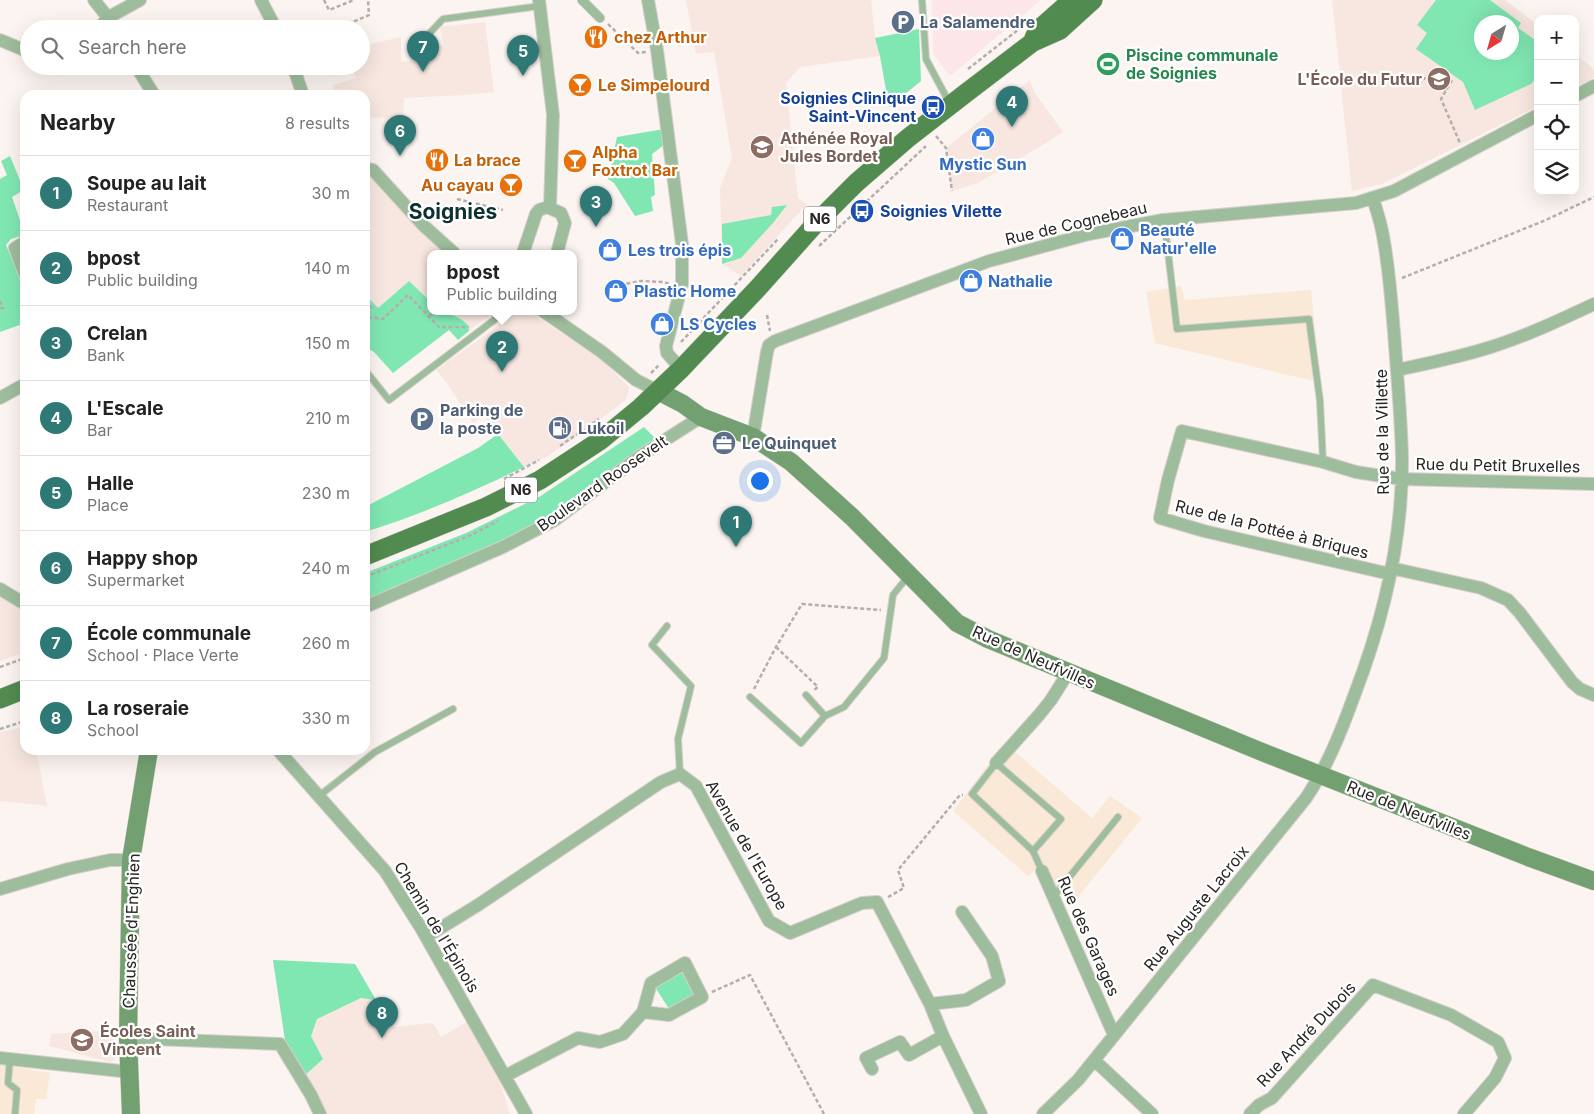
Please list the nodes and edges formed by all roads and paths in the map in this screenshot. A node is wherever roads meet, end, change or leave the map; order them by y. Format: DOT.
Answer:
graph roads {
  1 [pos="94,0"];
  2 [pos="140,0"];
  3 [pos="261,0"];
  4 [pos="324,0"];
  5 [pos="354,0"];
  6 [pos="368,0"];
  7 [pos="582,0"];
  8 [pos="648,0"];
  9 [pos="922,0"];
  10 [pos="1072,0"];
  11 [pos="1093,0"];
  12 [pos="540,3"];
  13 [pos="108,17"];
  14 [pos="600,18"];
  15 [pos="106,20"];
  16 [pos="110,20"];
  17 [pos="271,20"];
  18 [pos="357,20"];
  19 [pos="426,38"];
  20 [pos="0,40"];
  21 [pos="1033,42"];
  22 [pos="20,48"];
  23 [pos="657,50"];
  24 [pos="141,75"];
  25 [pos="296,75"];
  26 [pos="1452,80"];
  27 [pos="1398,85"];
  28 [pos="1594,86"];
  29 [pos="151,90"];
  30 [pos="301,90"];
  31 [pos="1446,90"];
  32 [pos="1579,94"];
  33 [pos="951,105"];
  34 [pos="1534,117"];
  35 [pos="926,125"];
  36 [pos="1464,153"];
  37 [pos="370,169"];
  38 [pos="952,191"];
  39 [pos="1594,197"];
  40 [pos="1373,198"];
  41 [pos="457,199"];
  42 [pos="550,208"];
  43 [pos="503,210"];
  44 [pos="1163,220"];
  45 [pos="20,245"];
  46 [pos="451,250"];
  47 [pos="525,250"];
  48 [pos="558,250"];
  49 [pos="20,262"];
  50 [pos="1389,281"];
  51 [pos="682,284"];
  52 [pos="620,285"];
  53 [pos="0,301"];
  54 [pos="1594,304"];
  55 [pos="0,308"];
  56 [pos="427,315"];
  57 [pos="431,315"];
  58 [pos="501,315"];
  59 [pos="551,315"];
  60 [pos="767,315"];
  61 [pos="370,317"];
  62 [pos="429,317"];
  63 [pos="485,327"];
  64 [pos="770,331"];
  65 [pos="681,369"];
  66 [pos="1397,370"];
  67 [pos="370,376"];
  68 [pos="20,387"];
  69 [pos="658,391"];
  70 [pos="0,398"];
  71 [pos="606,414"];
  72 [pos="701,417"];
  73 [pos="753,437"];
  74 [pos="557,448"];
  75 [pos="541,459"];
  76 [pos="1323,462"];
  77 [pos="1401,479"];
  78 [pos="500,481"];
  79 [pos="1594,484"];
  80 [pos="370,554"];
  81 [pos="1390,571"];
  82 [pos="910,574"];
  83 [pos="0,589"];
  84 [pos="20,601"];
  85 [pos="370,605"];
  86 [pos="890,611"];
  87 [pos="667,626"];
  88 [pos="776,647"];
  89 [pos="20,660"];
  90 [pos="0,667"];
  91 [pos="1068,673"];
  92 [pos="20,692"];
  93 [pos="806,695"];
  94 [pos="1594,695"];
  95 [pos="750,697"];
  96 [pos="0,699"];
  97 [pos="453,709"];
  98 [pos="825,716"];
  99 [pos="20,723"];
  100 [pos="0,729"];
  101 [pos="148,755"];
  102 [pos="282,755"];
  103 [pos="996,763"];
  104 [pos="680,774"];
  105 [pos="1321,775"];
  106 [pos="972,794"];
  107 [pos="319,796"];
  108 [pos="1118,817"];
  109 [pos="1033,851"];
  110 [pos="131,860"];
  111 [pos="1042,871"];
  112 [pos="1594,881"];
  113 [pos="0,889"];
  114 [pos="1054,896"];
  115 [pos="877,902"];
  116 [pos="962,912"];
  117 [pos="426,936"];
  118 [pos="702,996"];
  119 [pos="930,1004"];
  120 [pos="643,1012"];
  121 [pos="1114,1035"];
  122 [pos="943,1036"];
  123 [pos="128,1038"];
  124 [pos="5,1058"];
  125 [pos="1094,1060"];
  126 [pos="872,1069"];
  127 [pos="130,1072"];
  128 [pos="505,1076"];
  129 [pos="15,1114"];
  130 [pos="131,1114"];
  131 [pos="320,1114"];
  132 [pos="526,1114"];
  133 [pos="824,1114"];
  134 [pos="981,1114"];
  135 [pos="1043,1114"];
  136 [pos="1152,1114"];
  137 [pos="1250,1114"];
  138 [pos="1464,1114"];
  1 -- 13 [label="street"];
  2 -- 13 [label="street"];
  3 -- 17 [label="street"];
  4 -- 5 [label="path"];
  6 -- 18 [label="path"];
  7 -- 14 [label="street"];
  8 -- 23 [label="street"];
  9 -- 33 [label="lane"];
  10 -- 21 [label="main road, N6"];
  11 -- 21 [label="main road, N6"];
  12 -- 19 [label="lane"];
  12 -- 42 [label="street"];
  13 -- 15 [label="street"];
  13 -- 16 [label="street"];
  14 -- 23 [label="path"];
  20 -- 22 [label="street"];
  21 -- 33 [label="main road, N6"];
  23 -- 51 [label="street"];
  24 -- 29 [label="street"];
  25 -- 30 [label="street"];
  26 -- 31 [label="path"];
  27 -- 31 [label="path"];
  28 -- 32 [label="street"];
  31 -- 36 [label="path"];
  33 -- 35 [label="main road, N6"];
  34 -- 36 [label="street, Rue de Cognebeau"];
  35 -- 38 [label="path"];
  35 -- 65 [label="main road, N6"];
  36 -- 40 [label="street, Rue de Cognebeau"];
  37 -- 46 [label="street"];
  39 -- 50 [label="path"];
  40 -- 44 [label="street, Rue de Cognebeau"];
  40 -- 50 [label="street, Rue de la Villette"];
  41 -- 43 [label="path"];
  42 -- 47 [label="street"];
  42 -- 48 [label="street"];
  44 -- 73 [label="street, Rue de Cognebeau"];
  44 -- 76 [label="lane"];
  45 -- 49 [label="street"];
  50 -- 66 [label="street, Rue de la Villette"];
  51 -- 52 [label="path"];
  51 -- 65 [label="street"];
  53 -- 55 [label="path"];
  54 -- 66 [label="street"];
  56 -- 61 [label="path"];
  57 -- 62 [label="path"];
  58 -- 63 [label="lane"];
  59 -- 69 [label="street, Rue de Neufvilles"];
  60 -- 64 [label="path"];
  62 -- 63 [label="path"];
  63 -- 67 [label="lane"];
  65 -- 69 [label="main road, N6"];
  66 -- 77 [label="street, Rue de la Villette"];
  68 -- 70 [label="street"];
  69 -- 72 [label="main road, Rue de Neufvilles"];
  69 -- 80 [label="main road, N6"];
  71 -- 74 [label="path"];
  72 -- 73 [label="main road, Rue de Neufvilles"];
  72 -- 85 [label="street, Boulevard Roosevelt"];
  73 -- 82 [label="main road, Rue de Neufvilles"];
  75 -- 78 [label="path"];
  76 -- 77 [label="street, Rue de la Pottée à Briques"];
  76 -- 81 [label="street, Rue de la Pottée à Briques"];
  77 -- 79 [label="street, Rue du Petit Bruxelles"];
  77 -- 81 [label="street, Rue de la Villette"];
  81 -- 94 [label="street"];
  81 -- 105 [label="street, Rue de la Villette"];
  82 -- 86 [label="lane"];
  82 -- 91 [label="main road, Rue de Neufvilles"];
  83 -- 84 [label="street"];
  86 -- 88 [label="path"];
  86 -- 98 [label="lane"];
  87 -- 104 [label="lane"];
  88 -- 93 [label="path"];
  88 -- 95 [label="path"];
  89 -- 90 [label="path"];
  91 -- 103 [label="street"];
  91 -- 105 [label="main road, Rue de Neufvilles"];
  92 -- 96 [label="main road"];
  93 -- 98 [label="lane"];
  95 -- 98 [label="lane"];
  97 -- 107 [label="lane"];
  99 -- 100 [label="path"];
  101 -- 110 [label="main road, Chaussée d'Enghien"];
  102 -- 107 [label="street, Chemin de l'Épinois"];
  103 -- 106 [label="lane"];
  103 -- 109 [label="lane"];
  104 -- 115 [label="street, Avenue de l'Europe"];
  104 -- 117 [label="street"];
  105 -- 112 [label="main road, Rue de Neufvilles"];
  105 -- 121 [label="street, Rue Auguste Lacroix"];
  106 -- 109 [label="lane, Rue des Garages"];
  106 -- 115 [label="path"];
  107 -- 117 [label="street, Chemin de l'Épinois"];
  108 -- 114 [label="lane"];
  109 -- 111 [label="lane, Rue des Garages"];
  110 -- 113 [label="street"];
  110 -- 123 [label="main road, Chaussée d'Enghien"];
  111 -- 114 [label="street, Rue des Garages"];
  114 -- 121 [label="street, Rue des Garages"];
  115 -- 119 [label="street"];
  116 -- 119 [label="street"];
  117 -- 128 [label="street, Chemin de l'Épinois"];
  118 -- 120 [label="street"];
  118 -- 120 [label="street"];
  118 -- 133 [label="path"];
  119 -- 122 [label="street"];
  120 -- 128 [label="street"];
  121 -- 125 [label="street, Rue Auguste Lacroix"];
  122 -- 126 [label="street"];
  122 -- 134 [label="street"];
  123 -- 127 [label="main road, Chaussée d'Enghien"];
  123 -- 131 [label="street"];
  124 -- 127 [label="street"];
  124 -- 129 [label="lane"];
  125 -- 135 [label="street, Rue Auguste Lacroix"];
  125 -- 136 [label="street"];
  127 -- 130 [label="main road, Chaussée d'Enghien"];
  128 -- 132 [label="street, Chemin de l'Épinois"];
  137 -- 138 [label="street, Rue André Dubois"];
}
